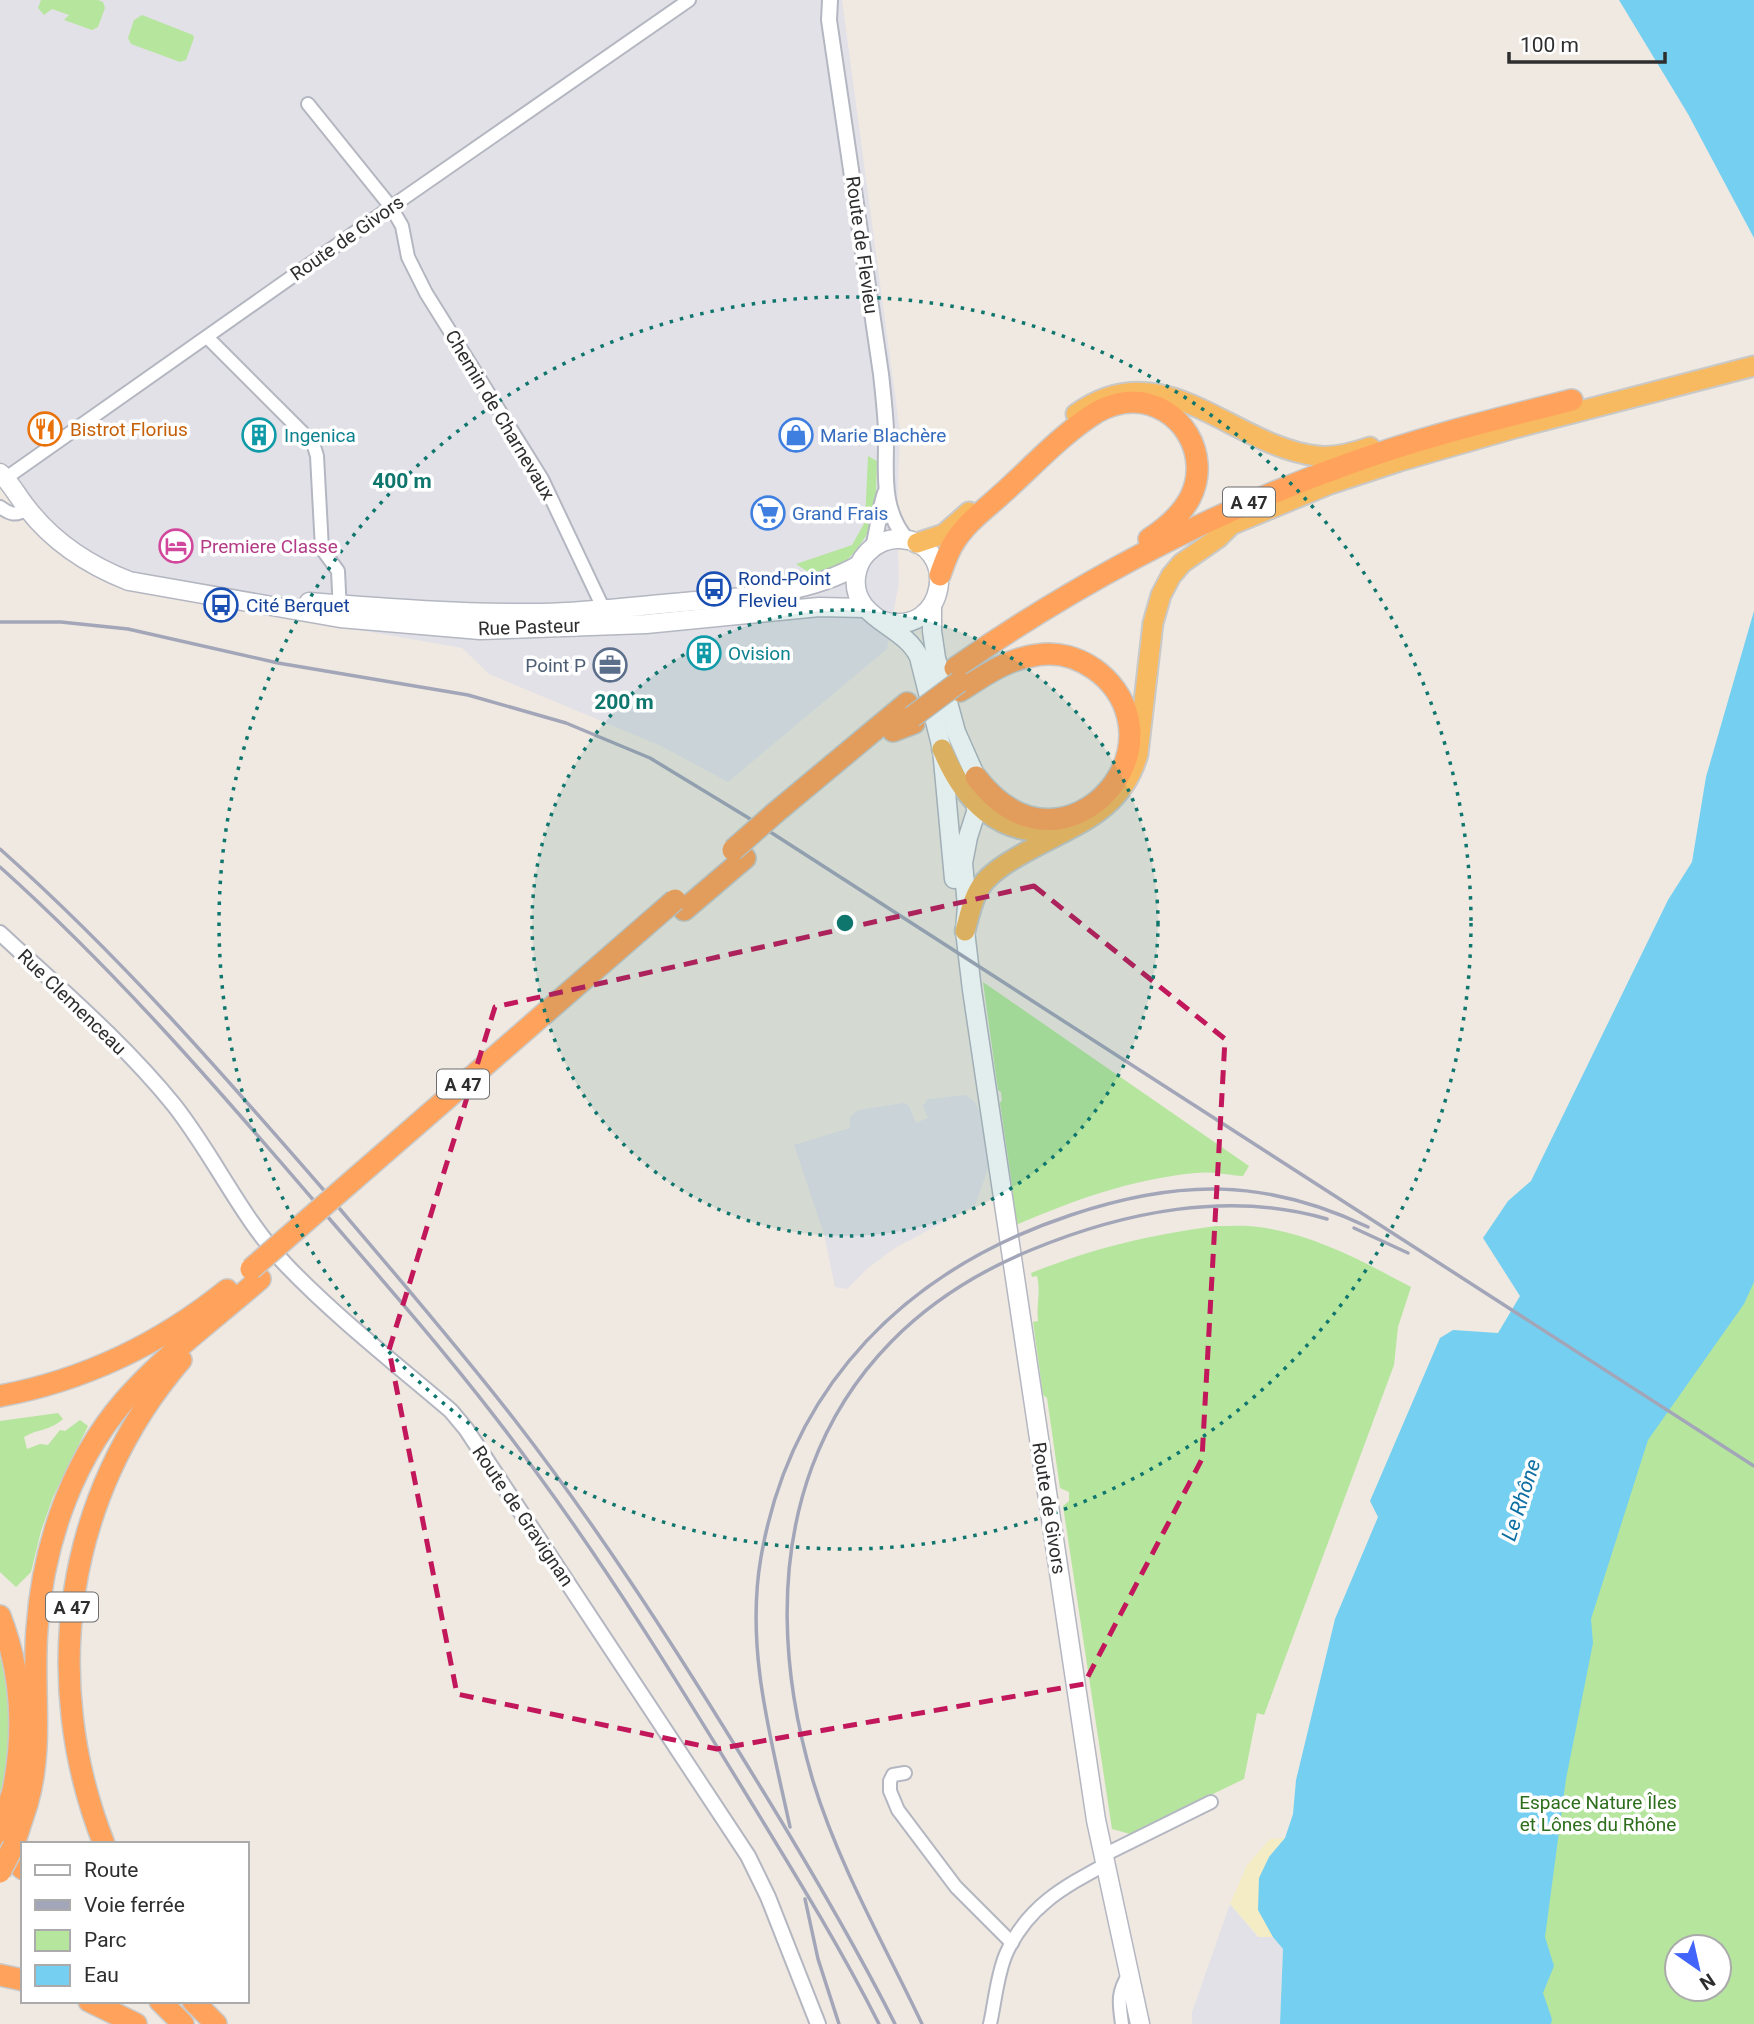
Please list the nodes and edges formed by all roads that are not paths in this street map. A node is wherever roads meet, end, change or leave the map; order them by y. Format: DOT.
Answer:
graph roads {
  1 [pos="689,0"];
  2 [pos="831,0"];
  3 [pos="308,104"];
  4 [pos="391,207"];
  5 [pos="208,337"];
  6 [pos="1754,355"];
  7 [pos="1732,366"];
  8 [pos="1754,366"];
  9 [pos="1572,400"];
  10 [pos="2,479"];
  11 [pos="885,492"];
  12 [pos="0,507"];
  13 [pos="27,508"];
  14 [pos="1231,525"];
  15 [pos="912,542"];
  16 [pos="873,547"];
  17 [pos="859,565"];
  18 [pos="940,575"];
  19 [pos="1057,600"];
  20 [pos="932,606"];
  21 [pos="865,608"];
  22 [pos="340,611"];
  23 [pos="606,617"];
  24 [pos="883,621"];
  25 [pos="958,680"];
  26 [pos="911,714"];
  27 [pos="942,749"];
  28 [pos="976,777"];
  29 [pos="976,804"];
  30 [pos="1004,806"];
  31 [pos="781,817"];
  32 [pos="948,827"];
  33 [pos="1069,828"];
  34 [pos="965,931"];
  35 [pos="0,933"];
  36 [pos="144,1071"];
  37 [pos="256,1274"];
  38 [pos="230,1306"];
  39 [pos="116,1360"];
  40 [pos="0,1383"];
  41 [pos="0,1396"];
  42 [pos="0,1616"];
  43 [pos="905,1773"];
  44 [pos="20,1798"];
  45 [pos="1211,1802"];
  46 [pos="0,1818"];
  47 [pos="0,1831"];
  48 [pos="26,1842"];
  49 [pos="103,1842"];
  50 [pos="0,1848"];
  51 [pos="1105,1860"];
  52 [pos="21,1868"];
  53 [pos="0,1872"];
  54 [pos="1012,1943"];
  55 [pos="1129,1974"];
  56 [pos="0,1975"];
  57 [pos="21,1980"];
  58 [pos="93,2003"];
  59 [pos="162,2003"];
  60 [pos="195,2003"];
  61 [pos="206,2003"];
  62 [pos="136,2024"];
  63 [pos="183,2024"];
  64 [pos="216,2024"];
  65 [pos="222,2024"];
  66 [pos="818,2024"];
  67 [pos="990,2024"];
  68 [pos="1122,2024"];
  69 [pos="1140,2024"];
  1 -- 4 [label="street, Route de Givors"];
  2 -- 11 [label="street, Route de Flevieu"];
  3 -- 4 [label="street, Chemin de Charnevaux"];
  4 -- 5 [label="street, Route de Givors"];
  4 -- 23 [label="street, Chemin de Charnevaux"];
  5 -- 10 [label="street, Route de Givors"];
  5 -- 22 [label="street"];
  6 -- 7 [label="highway, A 47"];
  7 -- 8 [label="highway, A 47"];
  7 -- 9 [label="highway, A 47"];
  7 -- 14 [label="highway, A 47"];
  9 -- 15 [label="highway"];
  9 -- 19 [label="highway, A 47"];
  10 -- 13 [label="main road, Rue Pasteur"];
  11 -- 15 [label="street, Route de Flevieu"];
  11 -- 16 [label="street, Route de Flevieu"];
  12 -- 13 [label="street"];
  13 -- 22 [label="main road, Rue Pasteur"];
  14 -- 25 [label="highway, A 47"];
  14 -- 33 [label="highway"];
  15 -- 16 [label="main road"];
  15 -- 18 [label="main road"];
  16 -- 17 [label="main road"];
  17 -- 21 [label="main road"];
  17 -- 23 [label="main road, Rue Pasteur"];
  18 -- 19 [label="highway"];
  18 -- 20 [label="main road"];
  19 -- 25 [label="highway, A 47"];
  20 -- 24 [label="main road"];
  20 -- 28 [label="main road"];
  21 -- 23 [label="main road, Rue Pasteur"];
  21 -- 24 [label="main road"];
  22 -- 23 [label="main road, Rue Pasteur"];
  24 -- 27 [label="main road"];
  25 -- 26 [label="highway, A 47, bridge"];
  25 -- 30 [label="highway"];
  26 -- 31 [label="highway, A 47"];
  26 -- 31 [label="highway, A 47"];
  27 -- 29 [label="highway"];
  27 -- 32 [label="main road"];
  28 -- 29 [label="main road"];
  28 -- 30 [label="highway"];
  29 -- 30 [label="main road"];
  29 -- 32 [label="main road"];
  29 -- 33 [label="highway"];
  29 -- 34 [label="main road"];
  31 -- 37 [label="highway, A 47"];
  32 -- 34 [label="main road"];
  33 -- 34 [label="highway"];
  34 -- 51 [label="main road, Route de Givors"];
  35 -- 36 [label="street, Rue Clemenceau"];
  36 -- 66 [label="street, Route de Gravignan"];
  37 -- 38 [label="highway, A 47"];
  37 -- 39 [label="highway, A 47"];
  38 -- 44 [label="highway, A 47"];
  38 -- 49 [label="highway, A 47"];
  39 -- 40 [label="highway"];
  39 -- 41 [label="highway, A 47"];
  42 -- 44 [label="highway"];
  43 -- 54 [label="street"];
  44 -- 47 [label="highway, bridge"];
  44 -- 53 [label="highway, A 47, bridge"];
  45 -- 51 [label="street"];
  46 -- 48 [label="highway"];
  50 -- 52 [label="highway"];
  51 -- 54 [label="street"];
  51 -- 55 [label="main road, Route de Givors"];
  54 -- 67 [label="street"];
  55 -- 68 [label="street"];
  55 -- 69 [label="main road, Route de Givors"];
  56 -- 57 [label="highway"];
  58 -- 62 [label="highway"];
  59 -- 63 [label="highway"];
  60 -- 64 [label="highway"];
  61 -- 65 [label="highway"];
}
